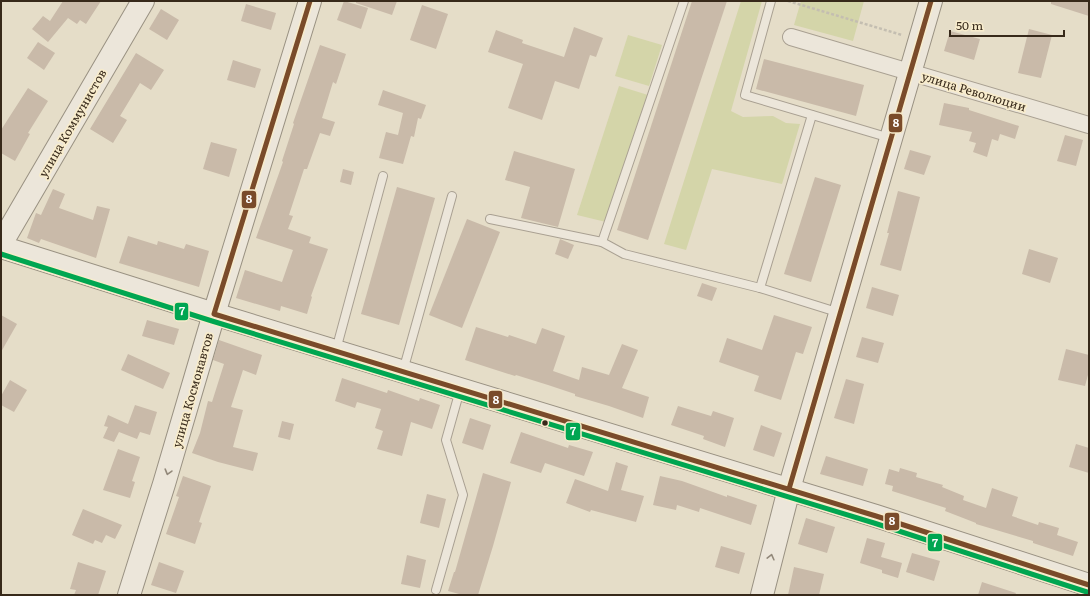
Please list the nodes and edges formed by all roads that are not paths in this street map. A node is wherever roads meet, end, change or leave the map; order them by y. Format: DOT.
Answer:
graph roads {
  1 [pos="143,1"];
  2 [pos="310,1"];
  3 [pos="684,1"];
  4 [pos="771,1"];
  5 [pos="931,1"];
  6 [pos="791,37"];
  7 [pos="910,72"];
  8 [pos="812,115"];
  9 [pos="1089,125"];
  10 [pos="891,138"];
  11 [pos="383,176"];
  12 [pos="452,196"];
  13 [pos="490,219"];
  14 [pos="602,242"];
  15 [pos="1,244"];
  16 [pos="1,247"];
  17 [pos="760,288"];
  18 [pos="841,313"];
  19 [pos="214,314"];
  20 [pos="335,351"];
  21 [pos="403,372"];
  22 [pos="460,389"];
  23 [pos="789,489"];
  24 [pos="1089,585"];
  25 [pos="436,590"];
  26 [pos="129,595"];
  27 [pos="762,595"];
  1 -- 15 [label="street, улица Коммунистов"];
  2 -- 19 [label="street, улица Космонавтов"];
  3 -- 14 [label="lane"];
  4 -- 8 [label="lane"];
  5 -- 7 [label="street"];
  6 -- 7 [label="street, улица Революции"];
  7 -- 9 [label="street, улица Революции"];
  7 -- 10 [label="street"];
  8 -- 10 [label="lane"];
  8 -- 17 [label="lane"];
  10 -- 18 [label="street"];
  11 -- 20 [label="lane"];
  12 -- 21 [label="lane"];
  13 -- 14 [label="lane"];
  14 -- 17 [label="lane"];
  16 -- 19 [label="street"];
  17 -- 18 [label="lane"];
  18 -- 23 [label="street"];
  19 -- 20 [label="street"];
  19 -- 26 [label="street, улица Космонавтов, one-way"];
  20 -- 21 [label="street"];
  21 -- 22 [label="street"];
  22 -- 23 [label="street"];
  22 -- 25 [label="lane"];
  23 -- 24 [label="street"];
  27 -- 23 [label="street, one-way"];
}
